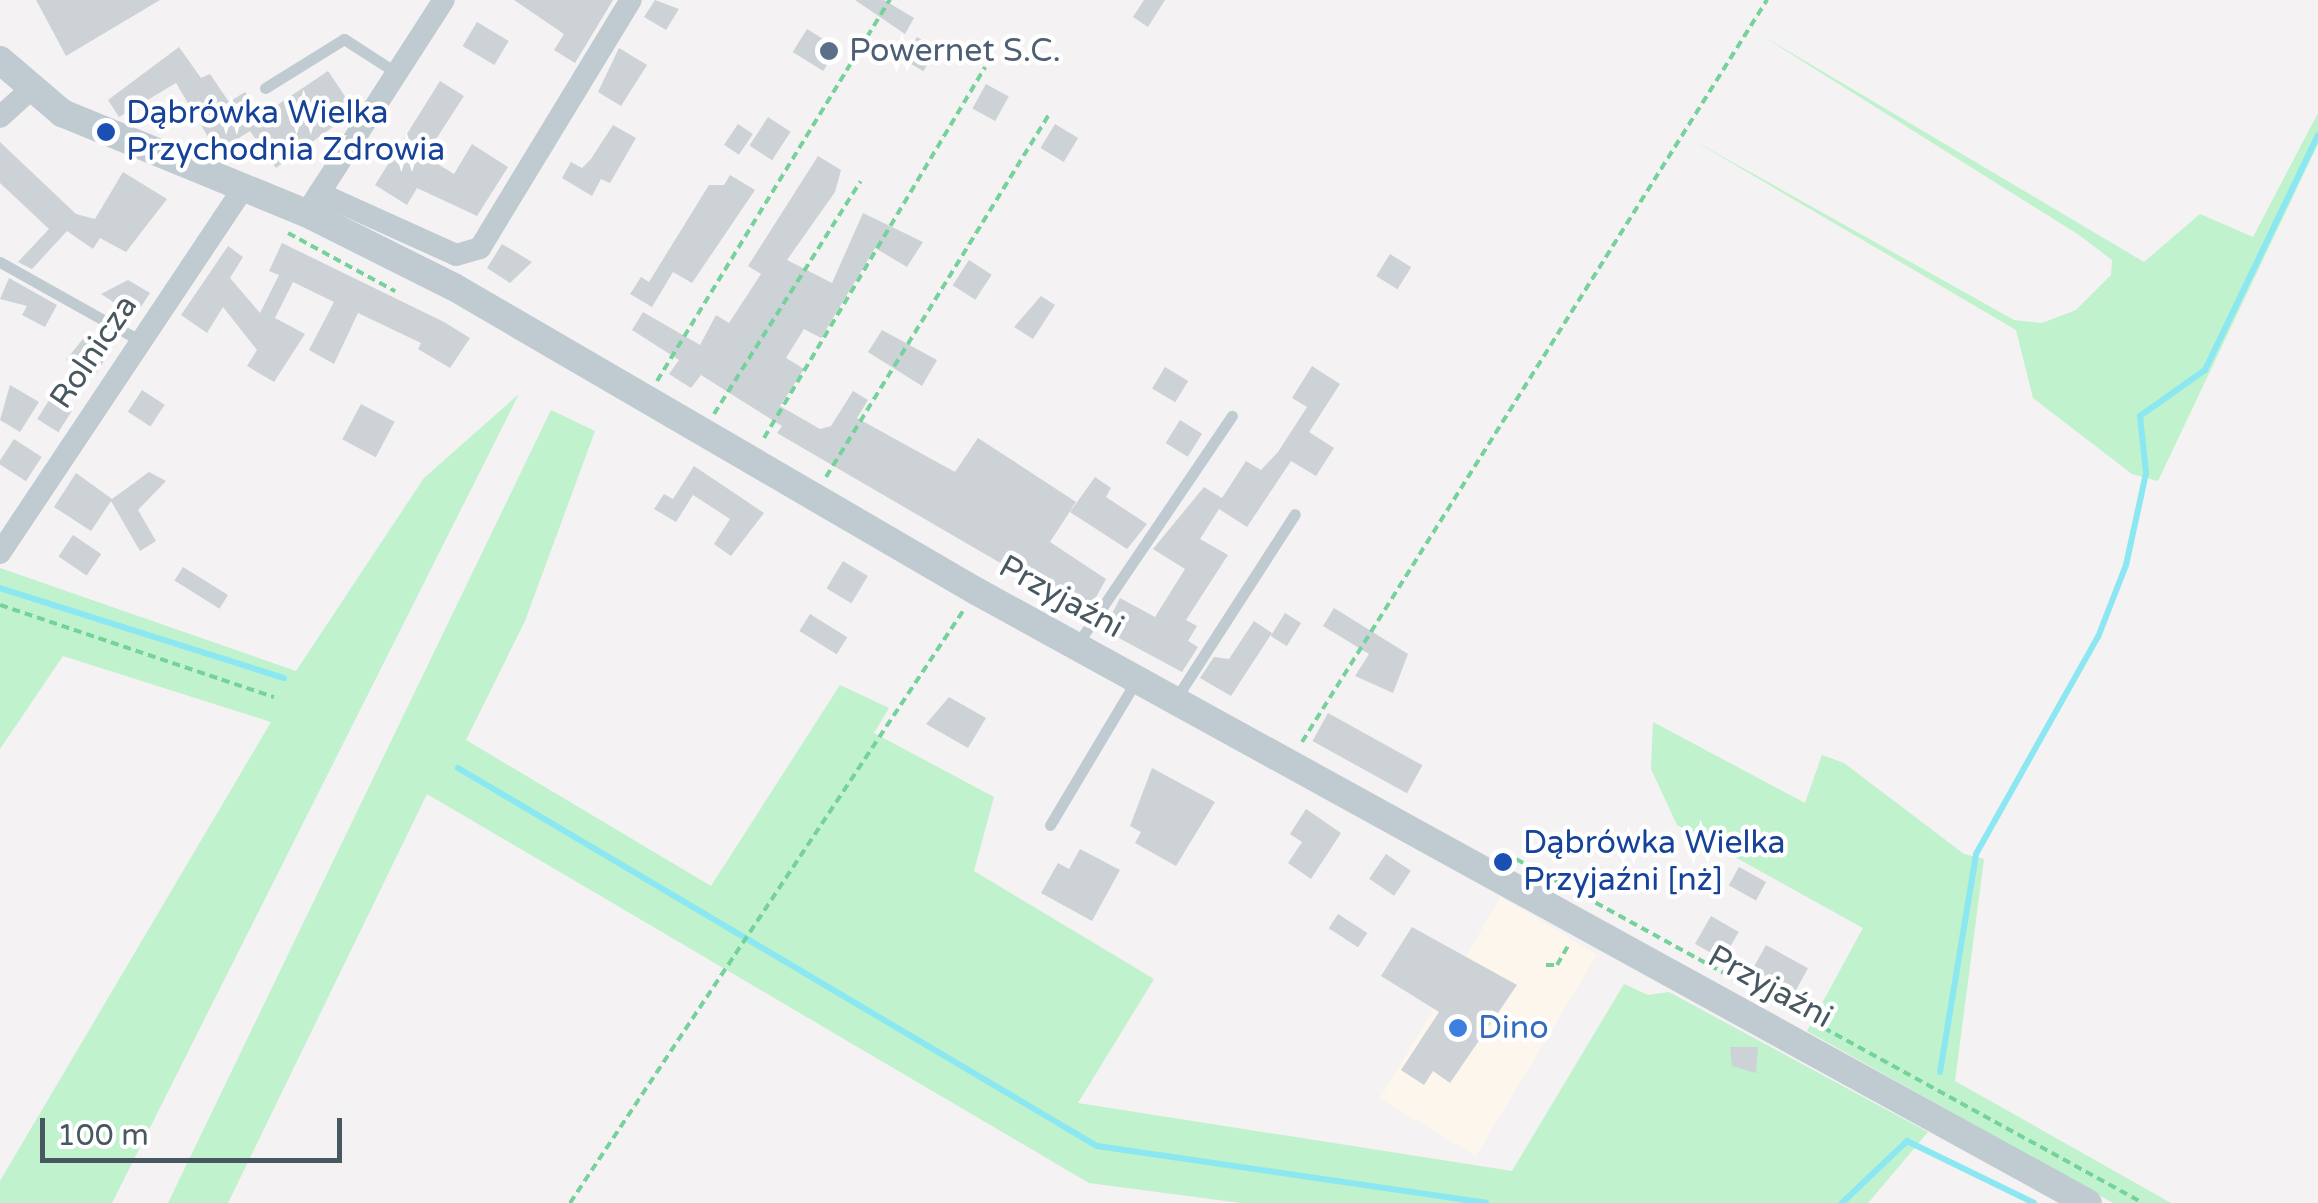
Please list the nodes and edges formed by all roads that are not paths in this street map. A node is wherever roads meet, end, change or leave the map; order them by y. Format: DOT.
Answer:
graph roads {
  1 [pos="444,0"];
  2 [pos="631,0"];
  3 [pos="0,60"];
  4 [pos="397,73"];
  5 [pos="265,88"];
  6 [pos="28,91"];
  7 [pos="0,117"];
  8 [pos="244,188"];
  9 [pos="312,203"];
  10 [pos="0,262"];
  11 [pos="142,340"];
  12 [pos="1232,416"];
  13 [pos="1295,514"];
  14 [pos="0,553"];
  15 [pos="1076,646"];
  16 [pos="1137,679"];
  17 [pos="1175,700"];
  18 [pos="1050,825"];
  19 [pos="2088,1203"];
  1 -- 4 [label="street"];
  2 -- 9 [label="street"];
  3 -- 6 [label="street, Przyjaźni"];
  4 -- 5 [label="lane"];
  4 -- 9 [label="street"];
  6 -- 7 [label="street"];
  6 -- 8 [label="street, Przyjaźni"];
  8 -- 9 [label="street, Przyjaźni"];
  8 -- 11 [label="street, Rolnicza"];
  9 -- 15 [label="street, Przyjaźni"];
  10 -- 11 [label="lane"];
  11 -- 14 [label="street, Rolnicza"];
  12 -- 15 [label="lane"];
  13 -- 17 [label="lane"];
  15 -- 16 [label="street, Przyjaźni"];
  16 -- 17 [label="street, Przyjaźni"];
  16 -- 18 [label="lane"];
  17 -- 19 [label="street, Przyjaźni"];
}
